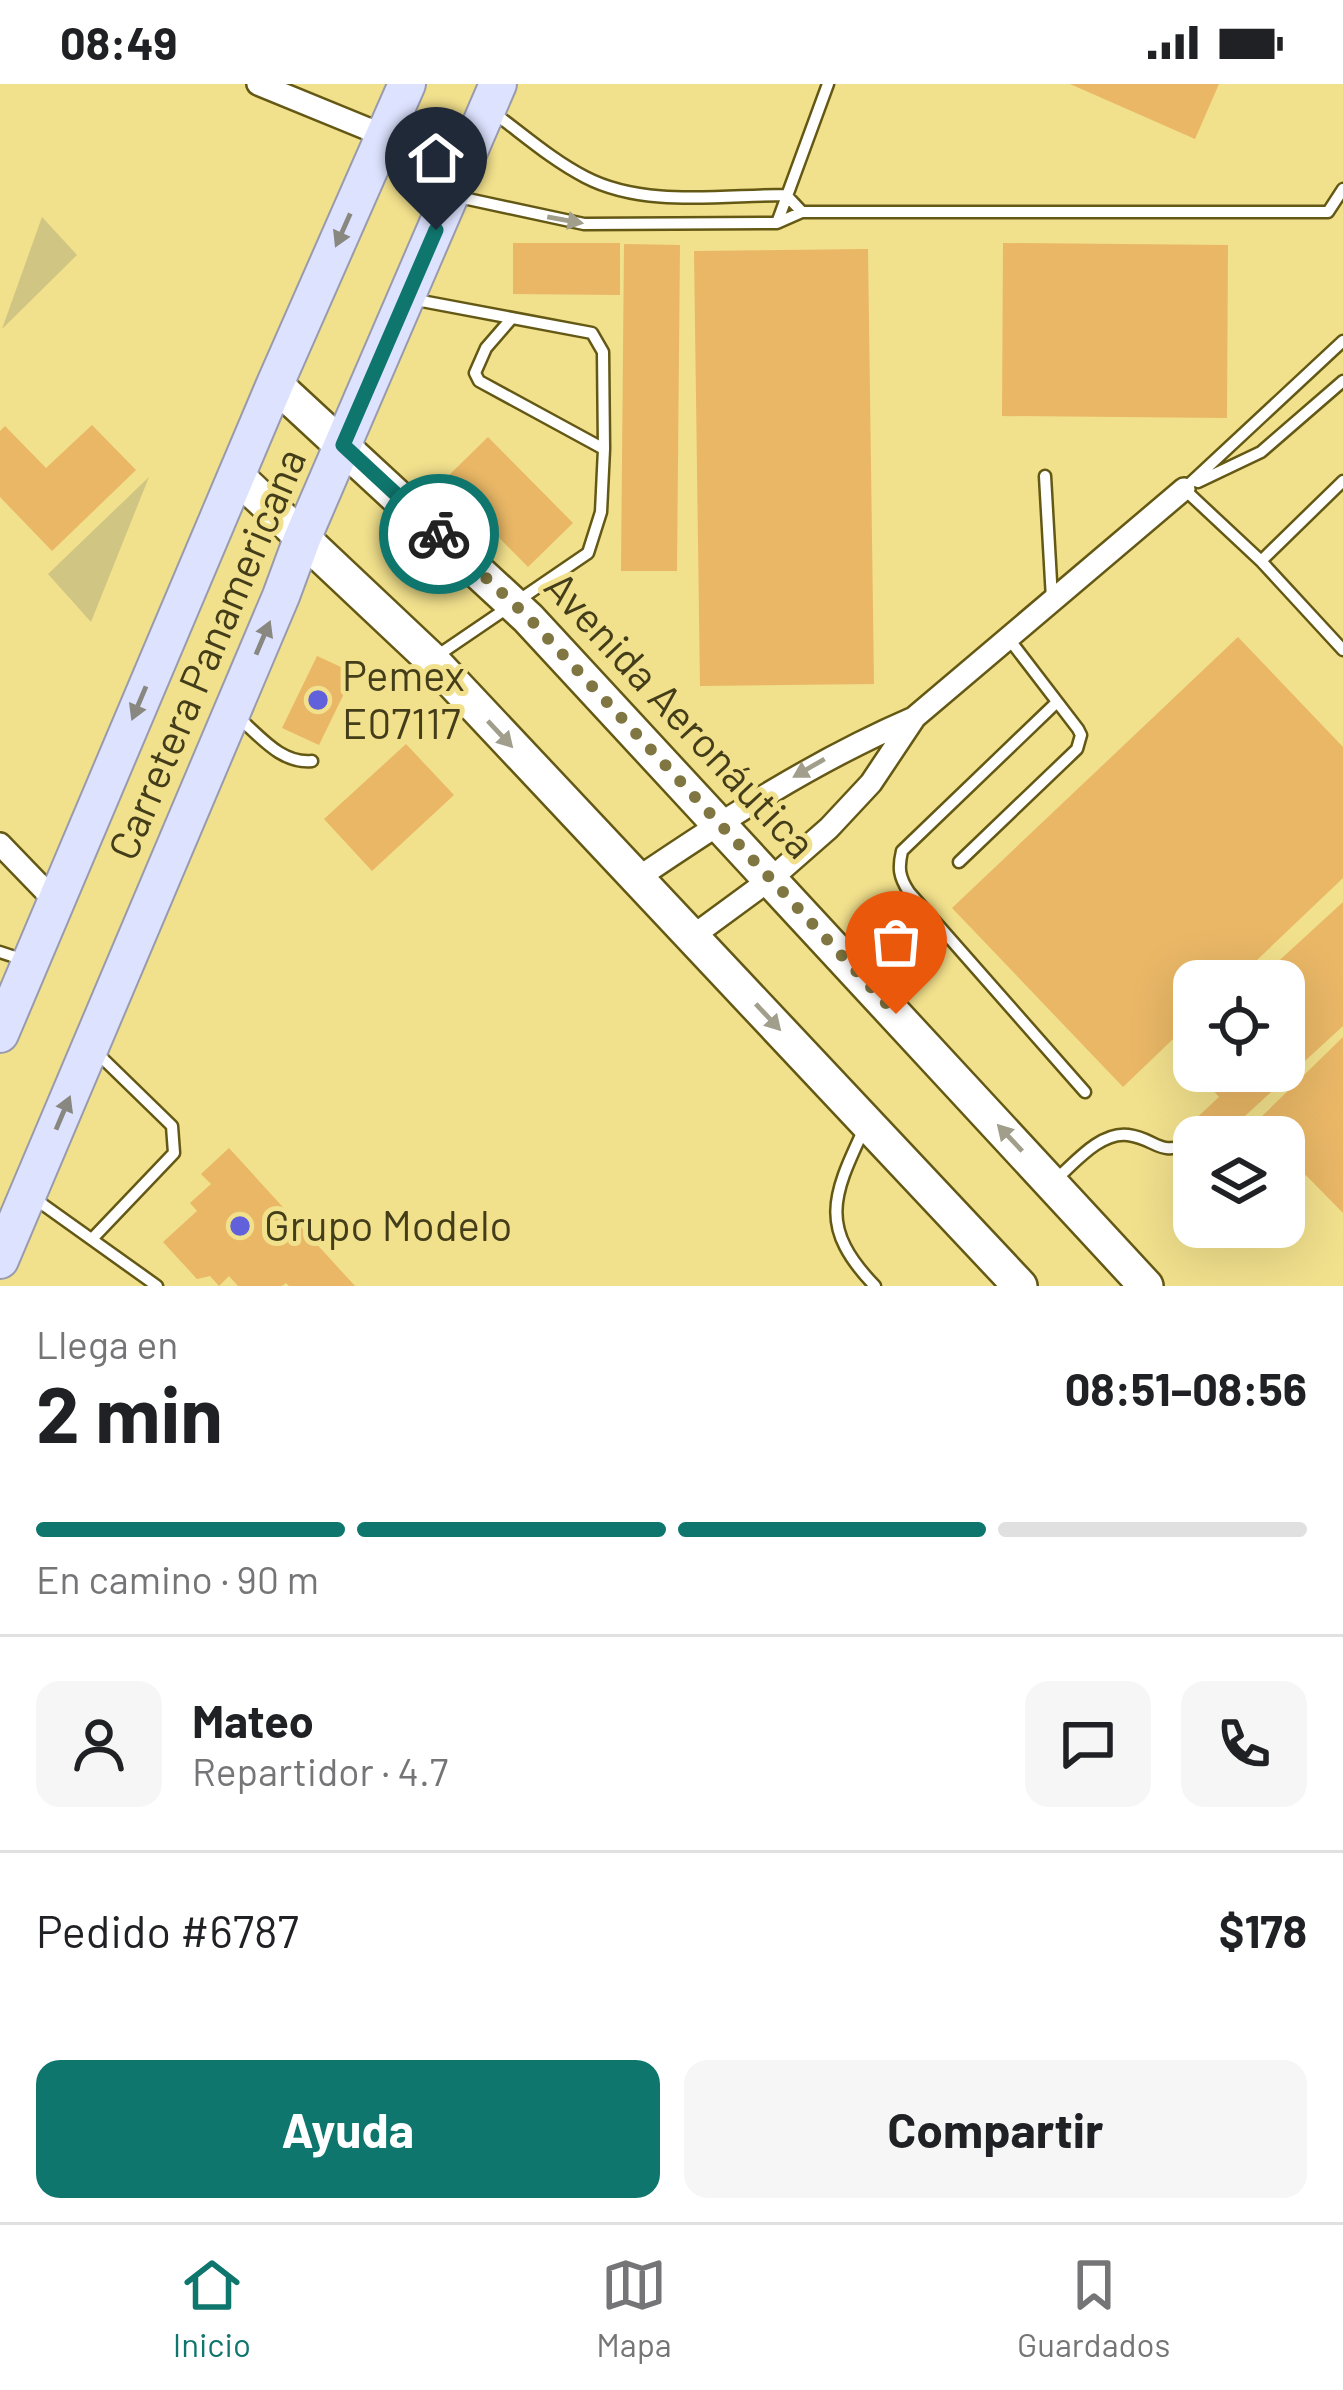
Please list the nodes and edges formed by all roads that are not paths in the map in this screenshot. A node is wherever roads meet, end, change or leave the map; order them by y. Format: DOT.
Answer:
graph roads {
  1 [pos="258,84"];
  2 [pos="407,84"];
  3 [pos="828,84"];
  4 [pos="493,96"];
  5 [pos="385,136"];
  6 [pos="1343,189"];
  7 [pos="451,195"];
  8 [pos="787,195"];
  9 [pos="656,196"];
  10 [pos="802,212"];
  11 [pos="1328,212"];
  12 [pos="1343,212"];
  13 [pos="777,223"];
  14 [pos="653,225"];
  15 [pos="406,298"];
  16 [pos="512,318"];
  17 [pos="1343,341"];
  18 [pos="1343,381"];
  19 [pos="275,384"];
  20 [pos="343,445"];
  21 [pos="604,449"];
  22 [pos="237,476"];
  23 [pos="1045,476"];
  24 [pos="1343,482"];
  25 [pos="1184,489"];
  26 [pos="302,539"];
  27 [pos="1261,561"];
  28 [pos="1052,599"];
  29 [pos="514,604"];
  30 [pos="1007,637"];
  31 [pos="1343,650"];
  32 [pos="430,658"];
  33 [pos="400,681"];
  34 [pos="1056,703"];
  35 [pos="232,712"];
  36 [pos="915,717"];
  37 [pos="312,761"];
  38 [pos="721,822"];
  39 [pos="0,844"];
  40 [pos="959,862"];
  41 [pos="772,878"];
  42 [pos="635,880"];
  43 [pos="54,900"];
  44 [pos="693,936"];
  45 [pos="15,957"];
  46 [pos="0,1034"];
  47 [pos="91,1047"];
  48 [pos="1085,1092"];
  49 [pos="867,1122"];
  50 [pos="1173,1148"];
  51 [pos="1052,1183"];
  52 [pos="29,1194"];
  53 [pos="92,1239"];
  54 [pos="0,1260"];
  55 [pos="158,1286"];
  56 [pos="875,1286"];
  57 [pos="1020,1286"];
  58 [pos="1146,1286"];
  1 -- 5 [label="street"];
  2 -- 5 [label="main road, Carretera Panamericana"];
  3 -- 8 [label="lane"];
  4 -- 7 [label="main road, Carretera Panamericana"];
  4 -- 9 [label="lane"];
  5 -- 19 [label="main road, Carretera Panamericana, one-way"];
  6 -- 11 [label="lane"];
  7 -- 14 [label="lane, one-way"];
  7 -- 15 [label="main road, Carretera Panamericana"];
  8 -- 9 [label="lane"];
  8 -- 10 [label="lane"];
  8 -- 13 [label="lane"];
  9 -- 14 [label="lane"];
  10 -- 11 [label="lane"];
  10 -- 13 [label="lane"];
  11 -- 12 [label="lane"];
  13 -- 14 [label="lane"];
  15 -- 16 [label="lane"];
  15 -- 20 [label="main road, Carretera Panamericana"];
  16 -- 21 [label="lane"];
  16 -- 21 [label="lane"];
  17 -- 25 [label="lane"];
  18 -- 25 [label="lane"];
  19 -- 20 [label="main road, Avenida Aeronáutica"];
  19 -- 22 [label="main road, Carretera Panamericana"];
  20 -- 26 [label="main road, Carretera Panamericana"];
  20 -- 29 [label="main road, Avenida Aeronáutica"];
  21 -- 29 [label="lane"];
  22 -- 26 [label="main road"];
  22 -- 43 [label="main road, Carretera Panamericana, one-way"];
  23 -- 28 [label="lane"];
  24 -- 27 [label="lane"];
  25 -- 27 [label="lane"];
  25 -- 28 [label="street"];
  26 -- 32 [label="main road"];
  35 -- 26 [label="main road, Carretera Panamericana, one-way"];
  27 -- 31 [label="lane"];
  28 -- 30 [label="street"];
  29 -- 32 [label="lane"];
  29 -- 38 [label="main road, Avenida Aeronáutica"];
  30 -- 34 [label="lane"];
  30 -- 36 [label="street"];
  32 -- 33 [label="lane"];
  32 -- 42 [label="main road, one-way"];
  34 -- 40 [label="lane"];
  34 -- 48 [label="lane"];
  35 -- 37 [label="lane"];
  35 -- 47 [label="main road, Carretera Panamericana"];
  36 -- 38 [label="street, one-way"];
  36 -- 41 [label="street"];
  38 -- 41 [label="main road, Avenida Aeronáutica"];
  38 -- 42 [label="street"];
  39 -- 43 [label="street"];
  41 -- 44 [label="street"];
  51 -- 41 [label="main road, Avenida Aeronáutica, one-way"];
  42 -- 44 [label="main road"];
  43 -- 45 [label="main road, Carretera Panamericana"];
  44 -- 49 [label="main road, one-way"];
  45 -- 46 [label="main road, Carretera Panamericana"];
  52 -- 47 [label="main road, Carretera Panamericana, one-way"];
  47 -- 53 [label="lane"];
  49 -- 56 [label="lane"];
  49 -- 57 [label="main road"];
  50 -- 51 [label="lane"];
  51 -- 58 [label="main road, Avenida Aeronáutica"];
  52 -- 53 [label="lane"];
  52 -- 54 [label="main road, Carretera Panamericana"];
  53 -- 55 [label="lane"];
}
